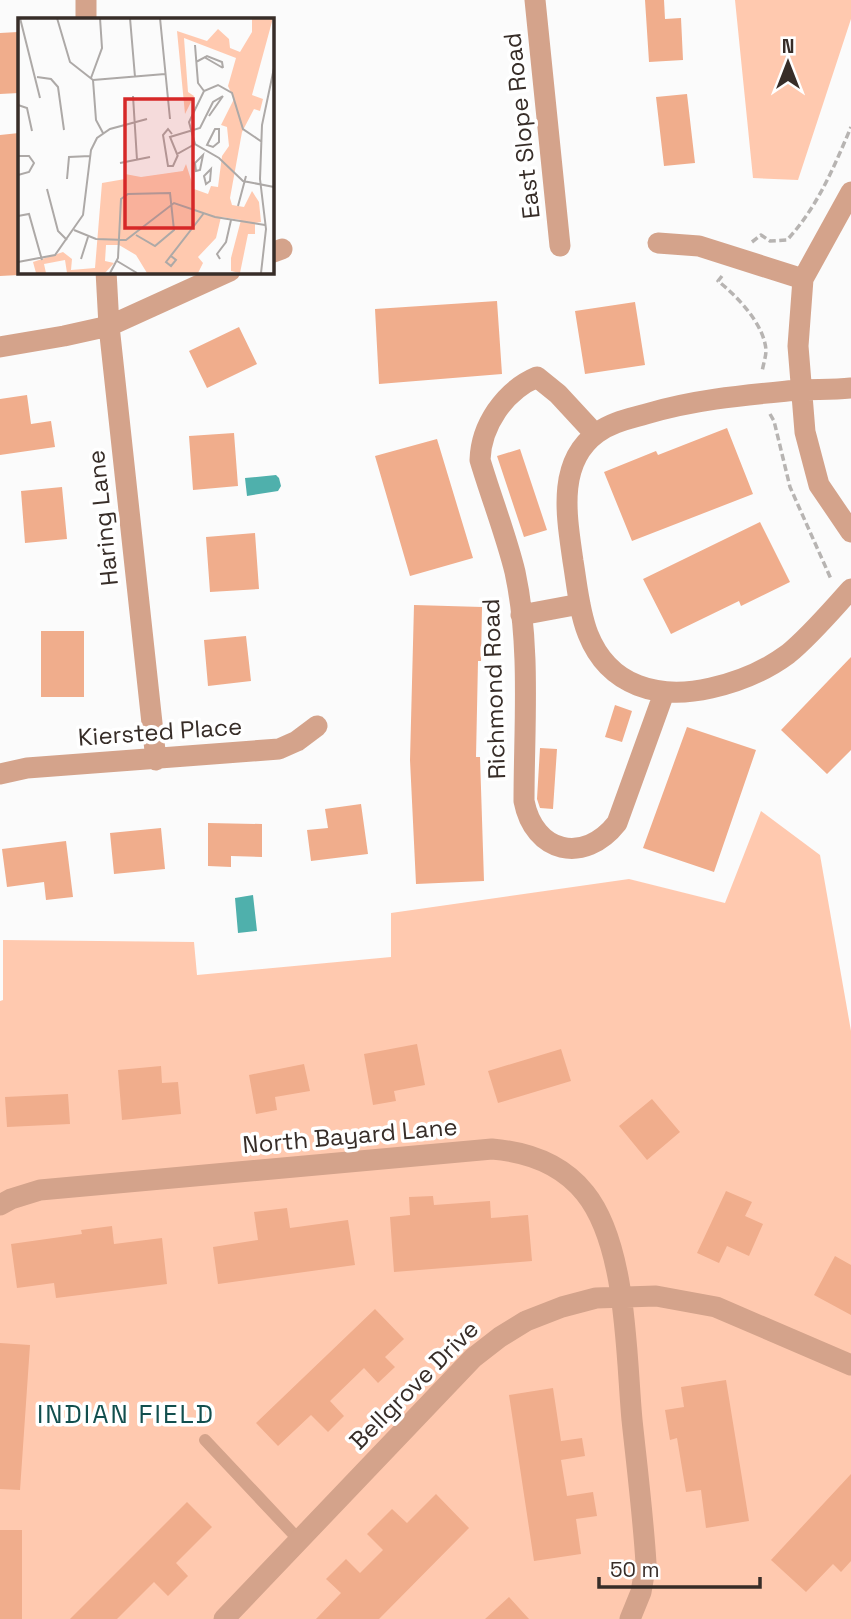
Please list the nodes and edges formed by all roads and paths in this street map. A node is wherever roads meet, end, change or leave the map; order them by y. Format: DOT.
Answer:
graph roads {
  1 [pos="86,0"];
  2 [pos="535,0"];
  3 [pos="86,18"];
  4 [pos="851,192"];
  5 [pos="658,243"];
  6 [pos="560,246"];
  7 [pos="106,273"];
  8 [pos="226,273"];
  9 [pos="803,279"];
  10 [pos="109,326"];
  11 [pos="0,346"];
  12 [pos="851,388"];
  13 [pos="800,390"];
  14 [pos="595,434"];
  15 [pos="851,532"];
  16 [pos="851,589"];
  17 [pos="580,604"];
  18 [pos="521,615"];
  19 [pos="664,693"];
  20 [pos="317,726"];
  21 [pos="156,760"];
  22 [pos="0,774"];
  23 [pos="0,1205"];
  24 [pos="621,1296"];
  25 [pos="851,1365"];
  26 [pos="205,1440"];
  27 [pos="299,1541"];
  28 [pos="225,1619"];
  29 [pos="630,1619"];
  1 -- 3 [label="street"];
  2 -- 6 [label="street, East Slope Road"];
  4 -- 9 [label="street"];
  5 -- 9 [label="street"];
  7 -- 10 [label="street, Haring Lane"];
  8 -- 10 [label="street"];
  9 -- 13 [label="street"];
  10 -- 11 [label="street"];
  10 -- 21 [label="street, Haring Lane"];
  12 -- 13 [label="street"];
  13 -- 14 [label="street"];
  13 -- 15 [label="street"];
  14 -- 17 [label="street"];
  14 -- 18 [label="street, Richmond Road"];
  16 -- 19 [label="street"];
  17 -- 18 [label="street"];
  17 -- 19 [label="street"];
  18 -- 19 [label="street, Richmond Road"];
  20 -- 21 [label="street, Kiersted Place"];
  21 -- 22 [label="street, Kiersted Place"];
  23 -- 24 [label="street, North Bayard Lane"];
  24 -- 25 [label="street, Bellgrove Drive"];
  24 -- 27 [label="street, Bellgrove Drive"];
  24 -- 29 [label="street, North Bayard Lane"];
  26 -- 27 [label="lane"];
  27 -- 28 [label="street, Bellgrove Drive"];
}
